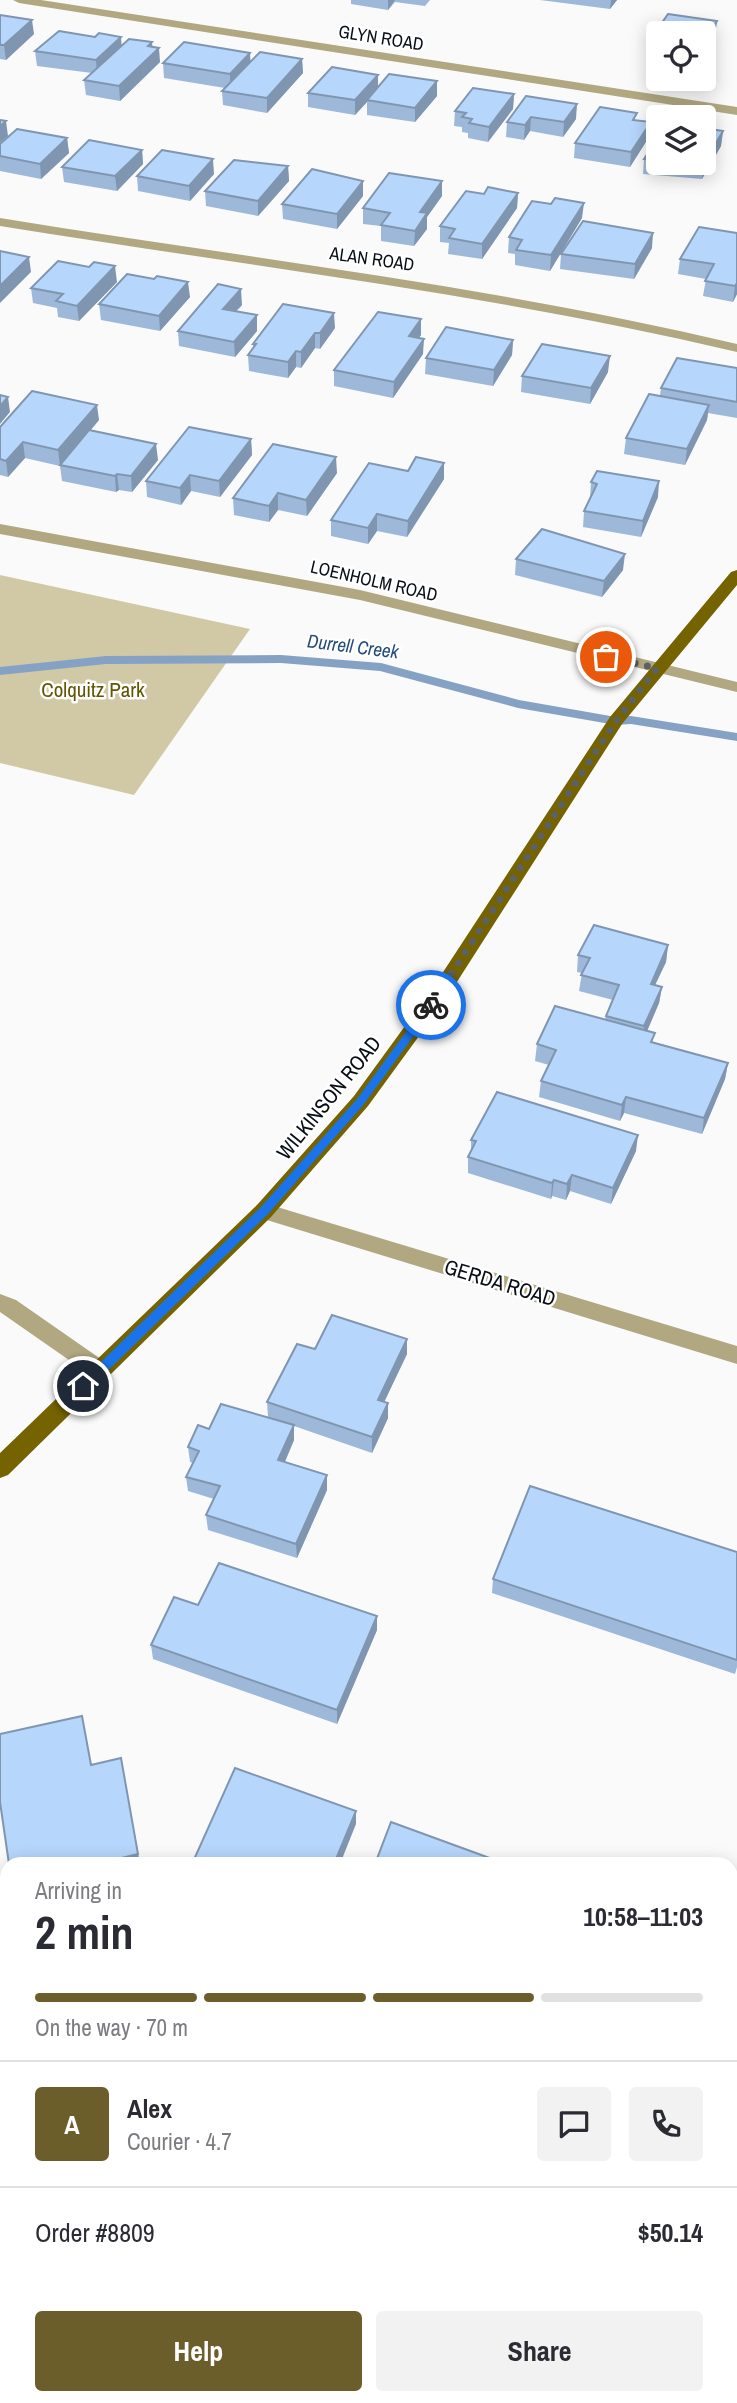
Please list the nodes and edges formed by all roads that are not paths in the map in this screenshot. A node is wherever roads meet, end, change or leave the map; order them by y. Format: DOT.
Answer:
graph roads {
  1 [pos="19,0"];
  2 [pos="737,111"];
  3 [pos="0,222"];
  4 [pos="737,348"];
  5 [pos="0,529"];
  6 [pos="737,575"];
  7 [pos="657,668"];
  8 [pos="737,687"];
  9 [pos="264,1211"];
  10 [pos="0,1303"];
  11 [pos="737,1355"];
  12 [pos="100,1370"];
  13 [pos="0,1468"];
  1 -- 2 [label="street, GLYN ROAD"];
  3 -- 4 [label="street, ALAN ROAD"];
  5 -- 7 [label="street, LOENHOLM ROAD"];
  6 -- 7 [label="main road, WILKINSON ROAD"];
  7 -- 8 [label="street, LOENHOLM ROAD"];
  7 -- 9 [label="main road, WILKINSON ROAD"];
  9 -- 11 [label="street, GERDA ROAD"];
  9 -- 12 [label="main road, WILKINSON ROAD"];
  10 -- 12 [label="street"];
  12 -- 13 [label="main road, WILKINSON ROAD"];
}
